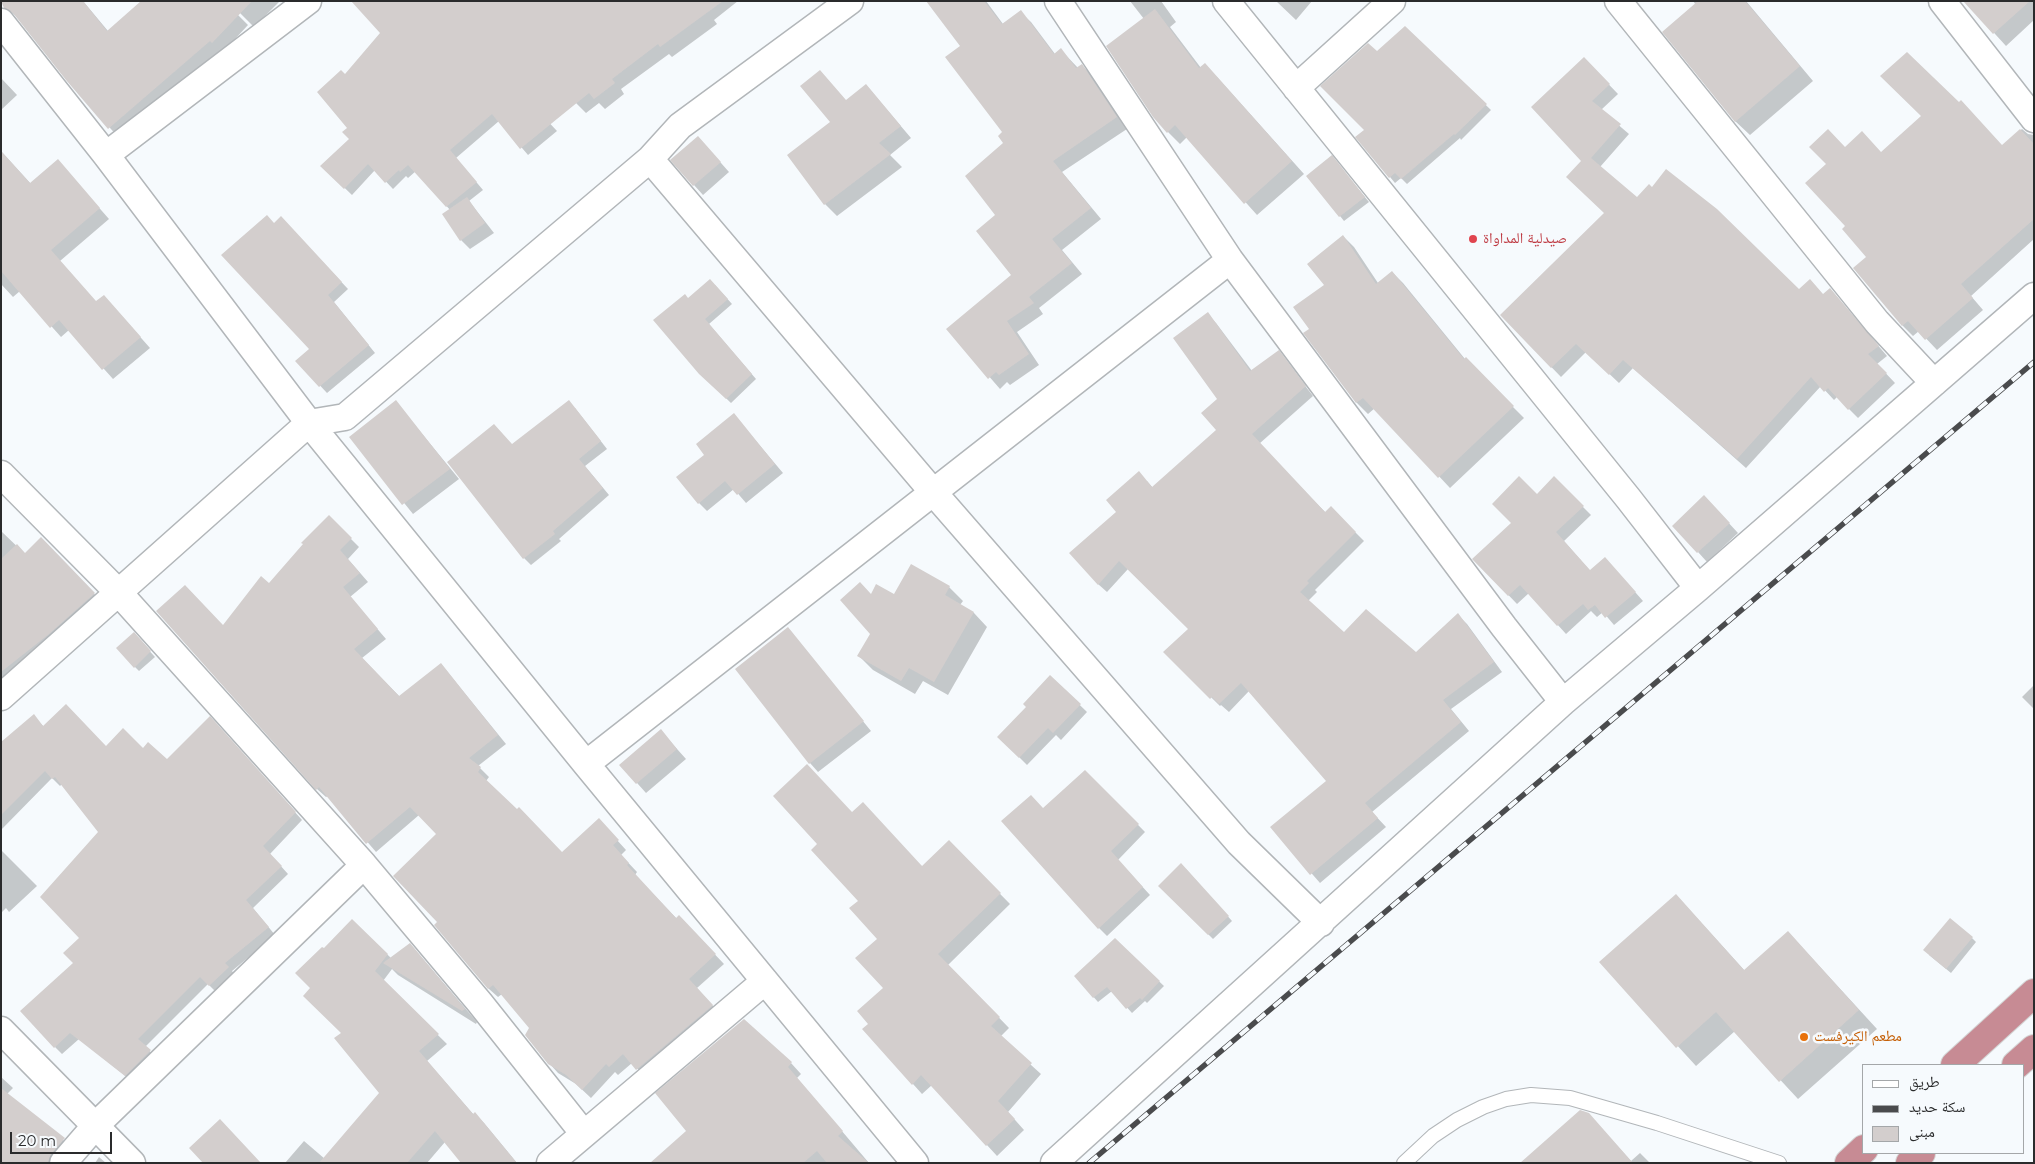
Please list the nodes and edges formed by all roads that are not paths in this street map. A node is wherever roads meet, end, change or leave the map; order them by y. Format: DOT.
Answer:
graph roads {
  1 [pos="308,1"];
  2 [pos="850,1"];
  3 [pos="1058,1"];
  4 [pos="1226,1"];
  5 [pos="1392,1"];
  6 [pos="1942,1"];
  7 [pos="1628,5"];
  8 [pos="1,22"];
  9 [pos="1296,88"];
  10 [pos="2034,119"];
  11 [pos="106,155"];
  12 [pos="650,159"];
  13 [pos="1230,260"];
  14 [pos="2034,296"];
  15 [pos="1934,384"];
  16 [pos="310,423"];
  17 [pos="1,474"];
  18 [pos="934,492"];
  19 [pos="1698,588"];
  20 [pos="119,592"];
  21 [pos="1,697"];
  22 [pos="1563,702"];
  23 [pos="586,764"];
  24 [pos="364,865"];
  25 [pos="1321,923"];
  26 [pos="766,981"];
  27 [pos="2034,994"];
  28 [pos="1,1030"];
  29 [pos="2034,1049"];
  30 [pos="1956,1064"];
  31 [pos="2017,1064"];
  32 [pos="96,1125"];
  33 [pos="584,1134"];
  34 [pos="1862,1151"];
  35 [pos="1920,1154"];
  36 [pos="63,1163"];
  37 [pos="132,1163"];
  38 [pos="550,1163"];
  39 [pos="915,1163"];
  40 [pos="1054,1163"];
  41 [pos="1404,1163"];
  42 [pos="1779,1163"];
  43 [pos="1849,1163"];
  44 [pos="1910,1163"];
  1 -- 11 [label="street"];
  2 -- 12 [label="street"];
  3 -- 13 [label="street"];
  4 -- 9 [label="street"];
  5 -- 9 [label="street"];
  6 -- 10 [label="street"];
  7 -- 15 [label="street"];
  8 -- 11 [label="street"];
  9 -- 19 [label="street"];
  11 -- 16 [label="street"];
  12 -- 16 [label="street"];
  12 -- 18 [label="street"];
  13 -- 18 [label="street"];
  13 -- 22 [label="street"];
  14 -- 15 [label="street"];
  15 -- 19 [label="street"];
  16 -- 20 [label="street"];
  16 -- 23 [label="street"];
  17 -- 20 [label="street"];
  18 -- 23 [label="street"];
  18 -- 25 [label="street"];
  19 -- 22 [label="street"];
  20 -- 21 [label="street"];
  20 -- 24 [label="street"];
  22 -- 25 [label="street"];
  23 -- 26 [label="street"];
  24 -- 32 [label="street"];
  24 -- 33 [label="street"];
  25 -- 40 [label="street"];
  26 -- 33 [label="street"];
  26 -- 39 [label="street"];
  27 -- 30 [label="highway"];
  28 -- 32 [label="street"];
  29 -- 31 [label="highway"];
  32 -- 36 [label="street"];
  32 -- 37 [label="street"];
  33 -- 38 [label="street"];
  34 -- 43 [label="highway"];
  35 -- 44 [label="highway"];
  41 -- 42 [label="lane"];
}
